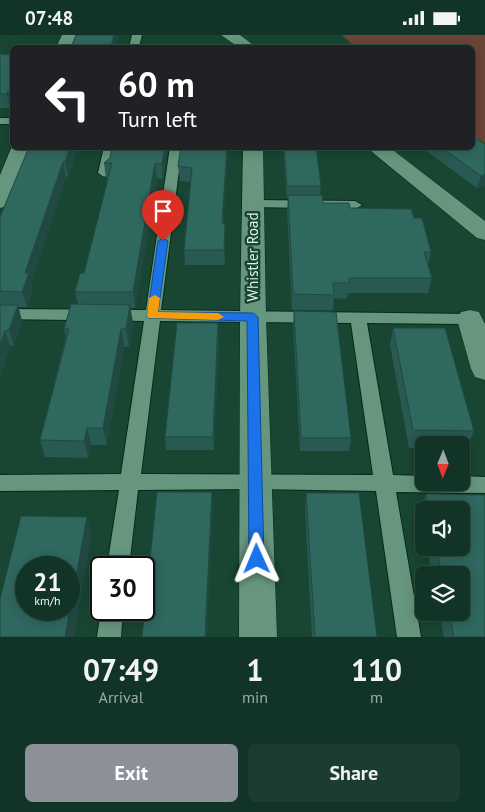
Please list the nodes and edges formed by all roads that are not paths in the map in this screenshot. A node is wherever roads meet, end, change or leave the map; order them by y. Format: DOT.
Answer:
graph roads {
  1 [pos="229,35"];
  2 [pos="245,45"];
  3 [pos="21,150"];
  4 [pos="109,150"];
  5 [pos="176,150"];
  6 [pos="253,150"];
  7 [pos="380,150"];
  8 [pos="104,173"];
  9 [pos="0,200"];
  10 [pos="253,204"];
  11 [pos="355,205"];
  12 [pos="485,233"];
  13 [pos="0,314"];
  14 [pos="152,316"];
  15 [pos="253,317"];
  16 [pos="358,318"];
  17 [pos="477,326"];
  18 [pos="485,369"];
  19 [pos="130,481"];
  20 [pos="255,481"];
  21 [pos="0,483"];
  22 [pos="384,483"];
  23 [pos="485,485"];
  24 [pos="120,556"];
  25 [pos="111,621"];
  26 [pos="109,637"];
  27 [pos="258,637"];
  28 [pos="409,637"];
  1 -- 2 [label="street"];
  3 -- 9 [label="street"];
  4 -- 8 [label="lane"];
  5 -- 14 [label="lane"];
  6 -- 10 [label="street, Whistler Road"];
  7 -- 12 [label="street"];
  10 -- 11 [label="lane"];
  10 -- 15 [label="street, Whistler Road"];
  13 -- 14 [label="lane"];
  14 -- 15 [label="lane"];
  14 -- 19 [label="lane"];
  15 -- 16 [label="lane"];
  15 -- 20 [label="street, Whistler Road"];
  16 -- 17 [label="lane"];
  16 -- 22 [label="lane"];
  17 -- 18 [label="street"];
  19 -- 20 [label="lane"];
  19 -- 21 [label="lane"];
  19 -- 24 [label="lane"];
  20 -- 22 [label="lane"];
  20 -- 27 [label="street, Whistler Road"];
  22 -- 23 [label="lane"];
  22 -- 28 [label="lane"];
  25 -- 26 [label="lane"];
}
